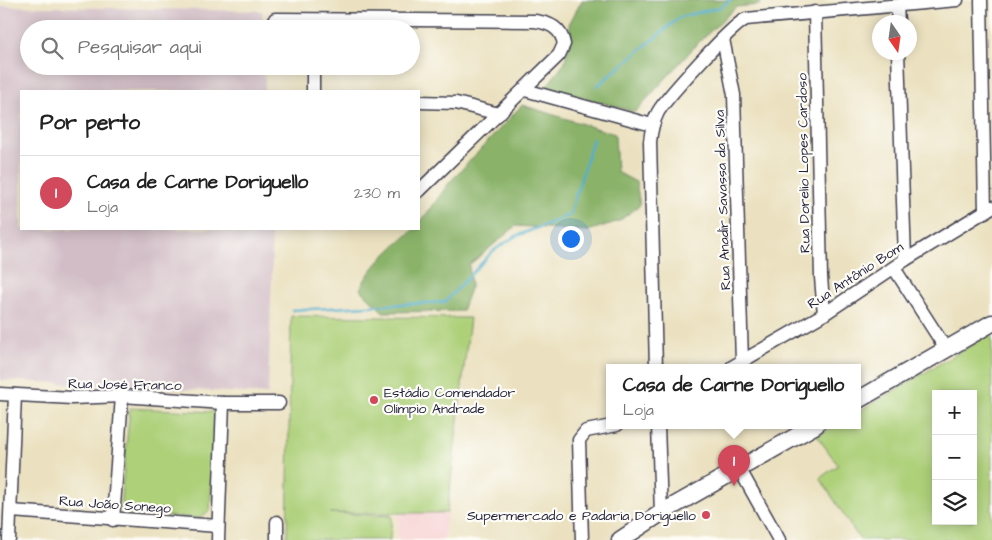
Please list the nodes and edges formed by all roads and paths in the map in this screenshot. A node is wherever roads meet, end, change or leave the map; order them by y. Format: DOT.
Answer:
graph roads {
  1 [pos="957,0"];
  2 [pos="980,0"];
  3 [pos="897,6"];
  4 [pos="815,12"];
  5 [pos="898,15"];
  6 [pos="420,23"];
  7 [pos="723,39"];
  8 [pos="898,60"];
  9 [pos="313,75"];
  10 [pos="313,90"];
  11 [pos="525,90"];
  12 [pos="420,102"];
  13 [pos="499,114"];
  14 [pos="652,126"];
  15 [pos="420,190"];
  16 [pos="989,210"];
  17 [pos="906,260"];
  18 [pos="894,268"];
  19 [pos="824,314"];
  20 [pos="992,323"];
  21 [pos="946,349"];
  22 [pos="656,364"];
  23 [pos="737,364"];
  24 [pos="0,394"];
  25 [pos="15,395"];
  26 [pos="122,396"];
  27 [pos="861,398"];
  28 [pos="223,403"];
  29 [pos="279,404"];
  30 [pos="606,427"];
  31 [pos="658,429"];
  32 [pos="809,429"];
  33 [pos="739,468"];
  34 [pos="11,511"];
  35 [pos="661,513"];
  36 [pos="113,520"];
  37 [pos="278,522"];
  38 [pos="218,526"];
  39 [pos="9,540"];
  40 [pos="218,540"];
  41 [pos="277,540"];
  42 [pos="582,540"];
  43 [pos="620,540"];
  44 [pos="779,540"];
  1 -- 3 [label="street"];
  2 -- 16 [label="street"];
  3 -- 4 [label="street"];
  3 -- 5 [label="street"];
  4 -- 7 [label="street"];
  4 -- 19 [label="street, Rua Dorelio Lopes Cardoso"];
  6 -- 11 [label="street"];
  7 -- 14 [label="street"];
  7 -- 23 [label="street, Rua Anadir Savassa da Silva"];
  8 -- 17 [label="street"];
  9 -- 10 [label="street"];
  11 -- 13 [label="street"];
  11 -- 14 [label="street"];
  12 -- 13 [label="street"];
  13 -- 15 [label="street"];
  14 -- 22 [label="street"];
  16 -- 17 [label="street, Rua Antônio Bom"];
  17 -- 18 [label="street, Rua Antônio Bom"];
  18 -- 19 [label="street, Rua Antônio Bom"];
  18 -- 21 [label="street"];
  19 -- 23 [label="street, Rua Antônio Bom"];
  20 -- 21 [label="main road"];
  21 -- 27 [label="main road"];
  24 -- 25 [label="street, Rua José Franco"];
  25 -- 26 [label="street, Rua José Franco"];
  25 -- 34 [label="street"];
  26 -- 28 [label="street, Rua José Franco"];
  26 -- 36 [label="street"];
  28 -- 29 [label="street, Rua José Franco"];
  28 -- 38 [label="street"];
  30 -- 42 [label="street"];
  31 -- 35 [label="street"];
  32 -- 33 [label="main road"];
  33 -- 35 [label="main road"];
  33 -- 44 [label="street"];
  34 -- 36 [label="street, Rua João Sonego"];
  34 -- 39 [label="street"];
  35 -- 43 [label="main road"];
  36 -- 38 [label="street, Rua João Sonego"];
  37 -- 41 [label="street"];
  38 -- 40 [label="street"];
}
